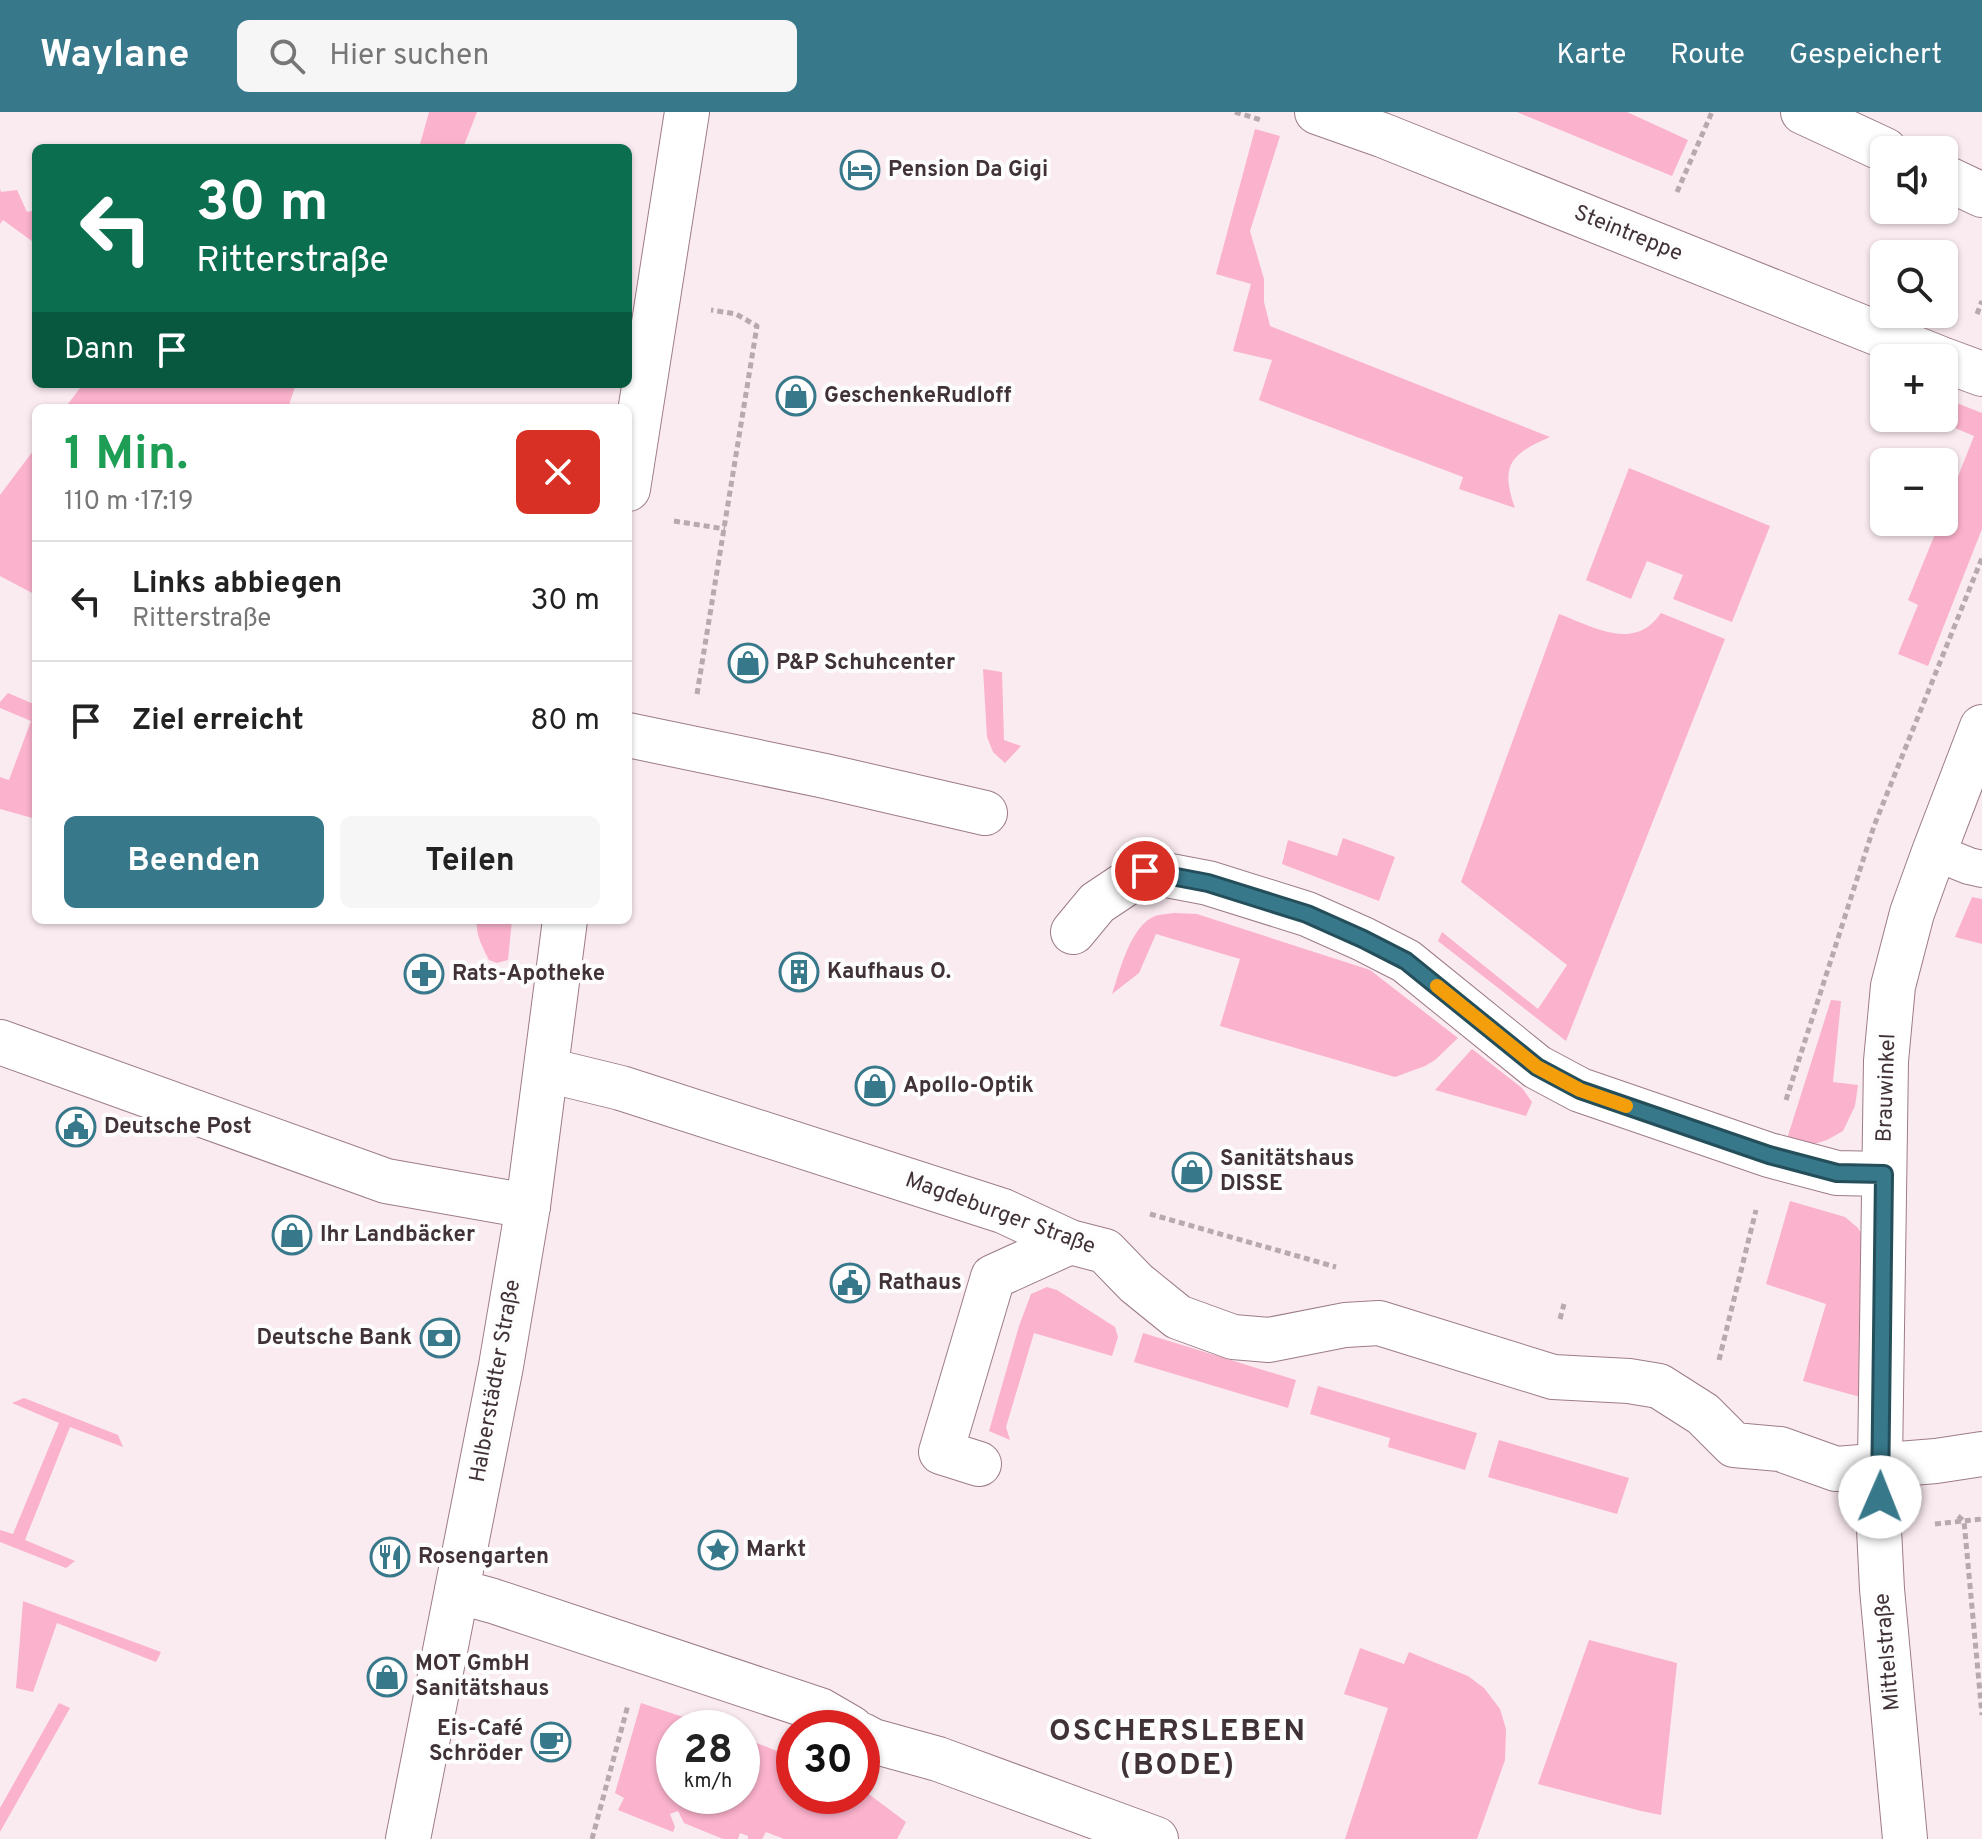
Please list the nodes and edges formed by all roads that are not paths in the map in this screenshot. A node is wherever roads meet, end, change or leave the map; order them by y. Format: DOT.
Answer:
graph roads {
  1 [pos="687,112"];
  2 [pos="1317,112"];
  3 [pos="1803,112"];
  4 [pos="1387,124"];
  5 [pos="1870,143"];
  6 [pos="1958,184"];
  7 [pos="1982,195"];
  8 [pos="1906,344"];
  9 [pos="1958,365"];
  10 [pos="1982,374"];
  11 [pos="632,463"];
  12 [pos="1982,727"];
  13 [pos="632,736"];
  14 [pos="985,813"];
  15 [pos="1934,852"];
  16 [pos="1982,869"];
  17 [pos="564,924"];
  18 [pos="1073,932"];
  19 [pos="0,1042"];
  20 [pos="547,1070"];
  21 [pos="1884,1174"];
  22 [pos="528,1206"];
  23 [pos="1070,1242"];
  24 [pos="1982,1454"];
  25 [pos="960,1458"];
  26 [pos="1881,1465"];
  27 [pos="457,1591"];
  28 [pos="820,1710"];
  29 [pos="880,1743"];
  30 [pos="408,1839"];
  31 [pos="1156,1839"];
  32 [pos="1905,1839"];
  1 -- 11 [label="street"];
  2 -- 4 [label="street, Steintreppe"];
  3 -- 5 [label="street"];
  4 -- 8 [label="street, Steintreppe"];
  6 -- 7 [label="street"];
  9 -- 10 [label="street, Steintreppe"];
  12 -- 15 [label="street, Brauwinkel"];
  13 -- 14 [label="street"];
  15 -- 16 [label="lane"];
  15 -- 21 [label="street, Brauwinkel"];
  17 -- 20 [label="street, Halberstädter Straße"];
  18 -- 21 [label="street"];
  19 -- 22 [label="street"];
  20 -- 22 [label="street, Halberstädter Straße"];
  20 -- 23 [label="street, Magdeburger Straße"];
  21 -- 26 [label="street, Brauwinkel"];
  22 -- 27 [label="street, Halberstädter Straße"];
  23 -- 25 [label="street"];
  23 -- 26 [label="street, Magdeburger Straße"];
  24 -- 26 [label="street, Magdeburger Straße"];
  26 -- 32 [label="street, Mittelstraße"];
  27 -- 28 [label="street"];
  27 -- 30 [label="street, Halberstädter Straße"];
  29 -- 31 [label="street"];
}
